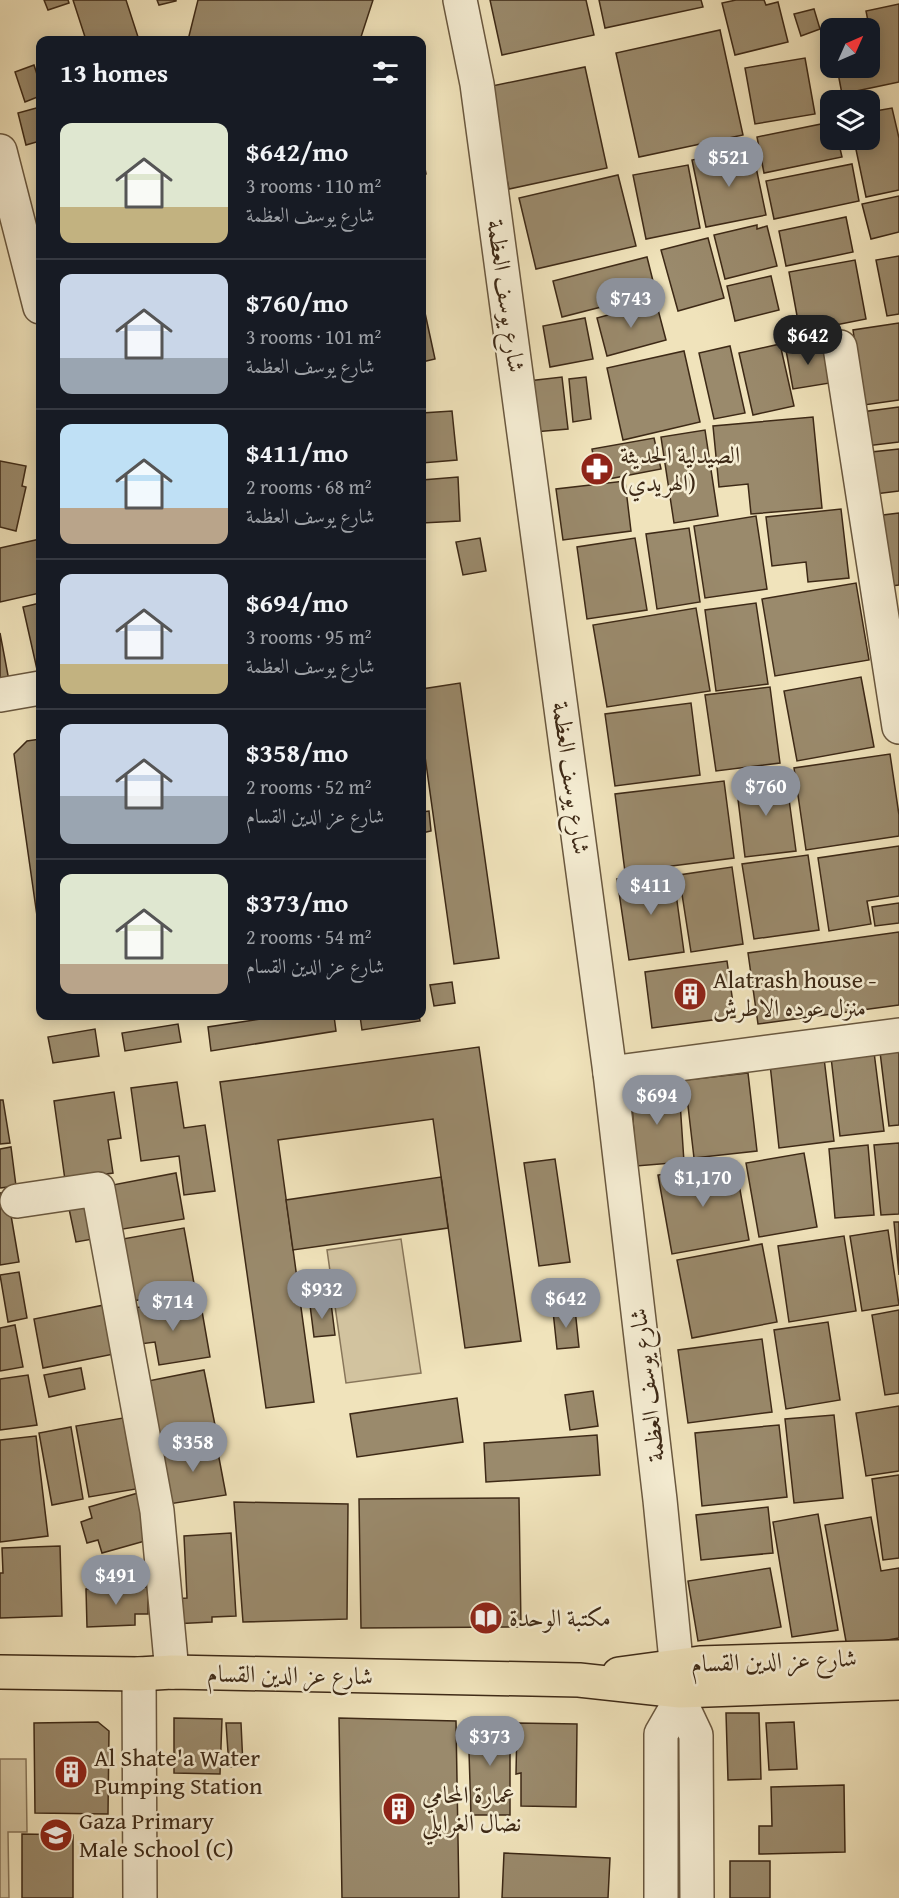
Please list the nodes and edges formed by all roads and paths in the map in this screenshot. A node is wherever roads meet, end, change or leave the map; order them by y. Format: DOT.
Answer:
graph roads {
  1 [pos="460,0"];
  2 [pos="0,151"];
  3 [pos="36,291"];
  4 [pos="840,347"];
  5 [pos="36,689"];
  6 [pos="0,695"];
  7 [pos="899,727"];
  8 [pos="899,1035"];
  9 [pos="610,1073"];
  10 [pos="17,1201"];
  11 [pos="899,1656"];
  12 [pos="0,1672"];
  13 [pos="172,1672"];
  14 [pos="139,1674"];
  15 [pos="899,1683"];
  16 [pos="679,1686"];
  17 [pos="140,1898"];
  18 [pos="661,1898"];
  19 [pos="697,1898"];
  1 -- 9 [label="street, شارع يوسف العظمة"];
  2 -- 3 [label="street"];
  4 -- 7 [label="street"];
  5 -- 6 [label="street"];
  8 -- 9 [label="street"];
  9 -- 16 [label="street, شارع يوسف العظمة"];
  10 -- 13 [label="street"];
  11 -- 16 [label="main road, شارع عز الدين القسام"];
  12 -- 14 [label="main road, شارع عز الدين القسام"];
  13 -- 14 [label="main road, شارع عز الدين القسام"];
  13 -- 16 [label="main road, شارع عز الدين القسام"];
  14 -- 17 [label="street"];
  15 -- 16 [label="main road, شارع عز الدين القسام"];
  16 -- 18 [label="street"];
  16 -- 19 [label="street, شارع يوسف العظمة"];
}
